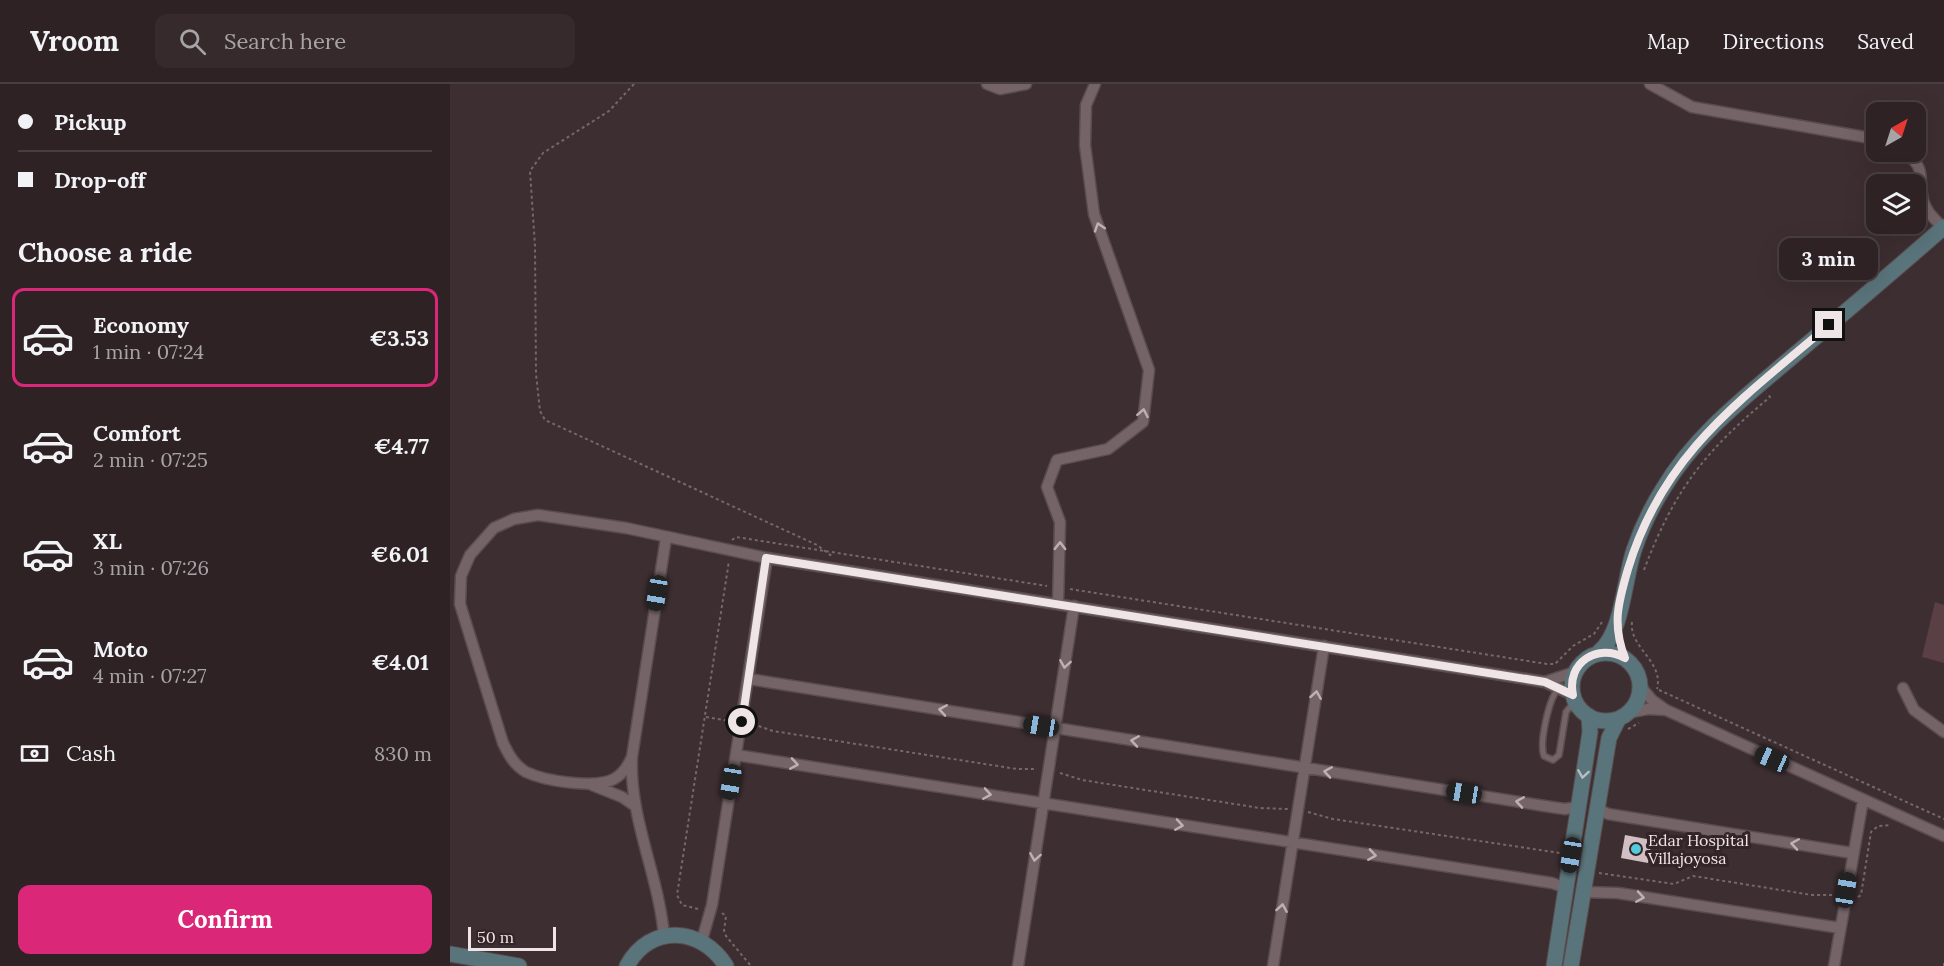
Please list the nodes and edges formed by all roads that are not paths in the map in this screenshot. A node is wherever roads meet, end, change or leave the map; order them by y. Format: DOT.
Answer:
graph roads {
  1 [pos="987,84"];
  2 [pos="1026,84"];
  3 [pos="1095,84"];
  4 [pos="1650,84"];
  5 [pos="1866,137"];
  6 [pos="1917,162"];
  7 [pos="1944,227"];
  8 [pos="666,538"];
  9 [pos="766,558"];
  10 [pos="1058,604"];
  11 [pos="1074,606"];
  12 [pos="1621,625"];
  13 [pos="1324,646"];
  14 [pos="1599,652"];
  15 [pos="1625,658"];
  16 [pos="1575,672"];
  17 [pos="749,679"];
  18 [pos="1545,682"];
  19 [pos="1641,687"];
  20 [pos="1902,688"];
  21 [pos="1570,694"];
  22 [pos="1650,705"];
  23 [pos="1589,716"];
  24 [pos="1624,722"];
  25 [pos="1055,728"];
  26 [pos="1944,732"];
  27 [pos="736,755"];
  28 [pos="632,757"];
  29 [pos="1305,768"];
  30 [pos="589,783"];
  31 [pos="1863,800"];
  32 [pos="1043,803"];
  33 [pos="635,806"];
  34 [pos="1578,807"];
  35 [pos="1596,808"];
  36 [pos="1944,836"];
  37 [pos="1293,842"];
  38 [pos="1852,853"];
  39 [pos="1566,888"];
  40 [pos="1589,892"];
  41 [pos="1840,928"];
  42 [pos="664,936"];
  43 [pos="702,940"];
  44 [pos="453,955"];
  45 [pos="519,966"];
  46 [pos="627,966"];
  47 [pos="726,966"];
  48 [pos="1018,966"];
  49 [pos="1273,966"];
  50 [pos="1554,966"];
  51 [pos="1571,966"];
  52 [pos="1834,966"];
  1 -- 2 [label="street"];
  10 -- 3 [label="street, one-way"];
  4 -- 5 [label="street"];
  6 -- 7 [label="street"];
  7 -- 12 [label="street"];
  8 -- 9 [label="street"];
  8 -- 28 [label="street"];
  8 -- 30 [label="street"];
  9 -- 10 [label="street"];
  9 -- 17 [label="street"];
  10 -- 11 [label="street"];
  11 -- 13 [label="street"];
  11 -- 25 [label="street, one-way"];
  12 -- 14 [label="street"];
  12 -- 15 [label="street"];
  13 -- 18 [label="street"];
  29 -- 13 [label="street, one-way"];
  14 -- 15 [label="street"];
  14 -- 16 [label="street"];
  15 -- 19 [label="street"];
  16 -- 18 [label="street"];
  16 -- 21 [label="street"];
  25 -- 17 [label="street, one-way"];
  17 -- 27 [label="street"];
  18 -- 21 [label="street"];
  19 -- 22 [label="street"];
  19 -- 24 [label="street"];
  20 -- 26 [label="street"];
  21 -- 21 [label="lane"];
  21 -- 23 [label="street"];
  22 -- 24 [label="street"];
  22 -- 31 [label="street"];
  23 -- 24 [label="street"];
  23 -- 34 [label="street, one-way"];
  24 -- 35 [label="street"];
  29 -- 25 [label="street, one-way"];
  25 -- 32 [label="street"];
  27 -- 32 [label="street, one-way"];
  27 -- 43 [label="street"];
  28 -- 30 [label="street"];
  28 -- 33 [label="street"];
  34 -- 29 [label="street, one-way"];
  29 -- 37 [label="street"];
  30 -- 33 [label="street"];
  31 -- 36 [label="street"];
  31 -- 38 [label="street"];
  32 -- 37 [label="street, one-way"];
  32 -- 48 [label="street, one-way"];
  33 -- 42 [label="street"];
  34 -- 39 [label="street"];
  38 -- 35 [label="street, one-way"];
  35 -- 40 [label="street"];
  37 -- 39 [label="street, one-way"];
  49 -- 37 [label="street, one-way"];
  38 -- 41 [label="street"];
  39 -- 50 [label="street"];
  40 -- 41 [label="street, one-way"];
  40 -- 51 [label="street"];
  41 -- 52 [label="street"];
  42 -- 43 [label="street"];
  42 -- 46 [label="street"];
  43 -- 47 [label="street"];
  44 -- 45 [label="street"];
}
